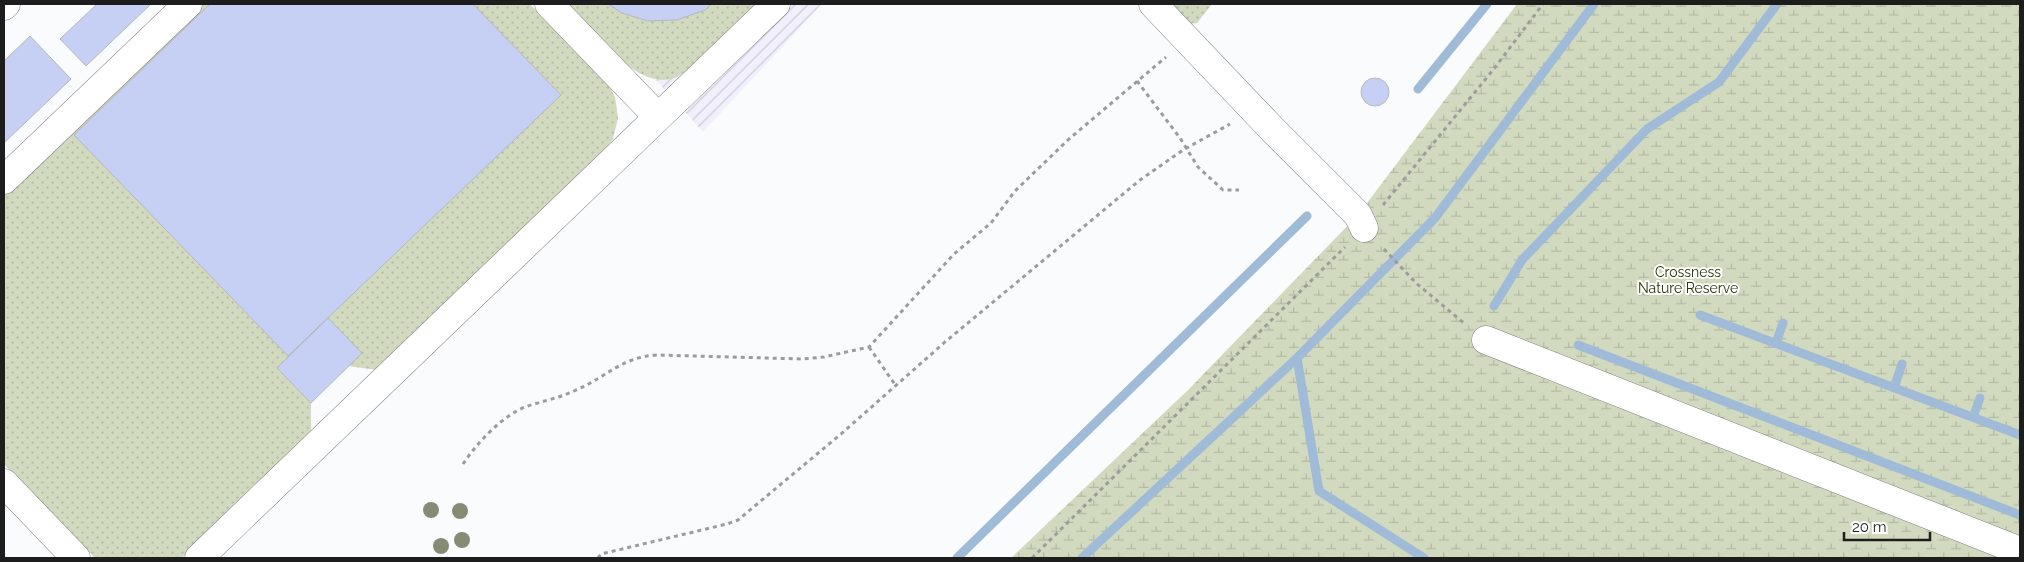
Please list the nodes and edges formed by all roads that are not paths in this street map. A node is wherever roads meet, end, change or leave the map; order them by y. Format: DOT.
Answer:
graph roads {
  1 [pos="188,4"];
  2 [pos="549,4"];
  3 [pos="776,4"];
  4 [pos="1153,4"];
  5 [pos="658,117"];
  6 [pos="4,180"];
  7 [pos="1364,228"];
  8 [pos="1486,340"];
  9 [pos="4,483"];
  10 [pos="2020,551"];
  11 [pos="76,558"];
  12 [pos="199,558"];
  1 -- 6 [label="lane"];
  2 -- 5 [label="lane"];
  3 -- 5 [label="lane"];
  4 -- 7 [label="lane"];
  5 -- 12 [label="lane"];
  8 -- 10 [label="lane"];
  9 -- 11 [label="lane"];
}
